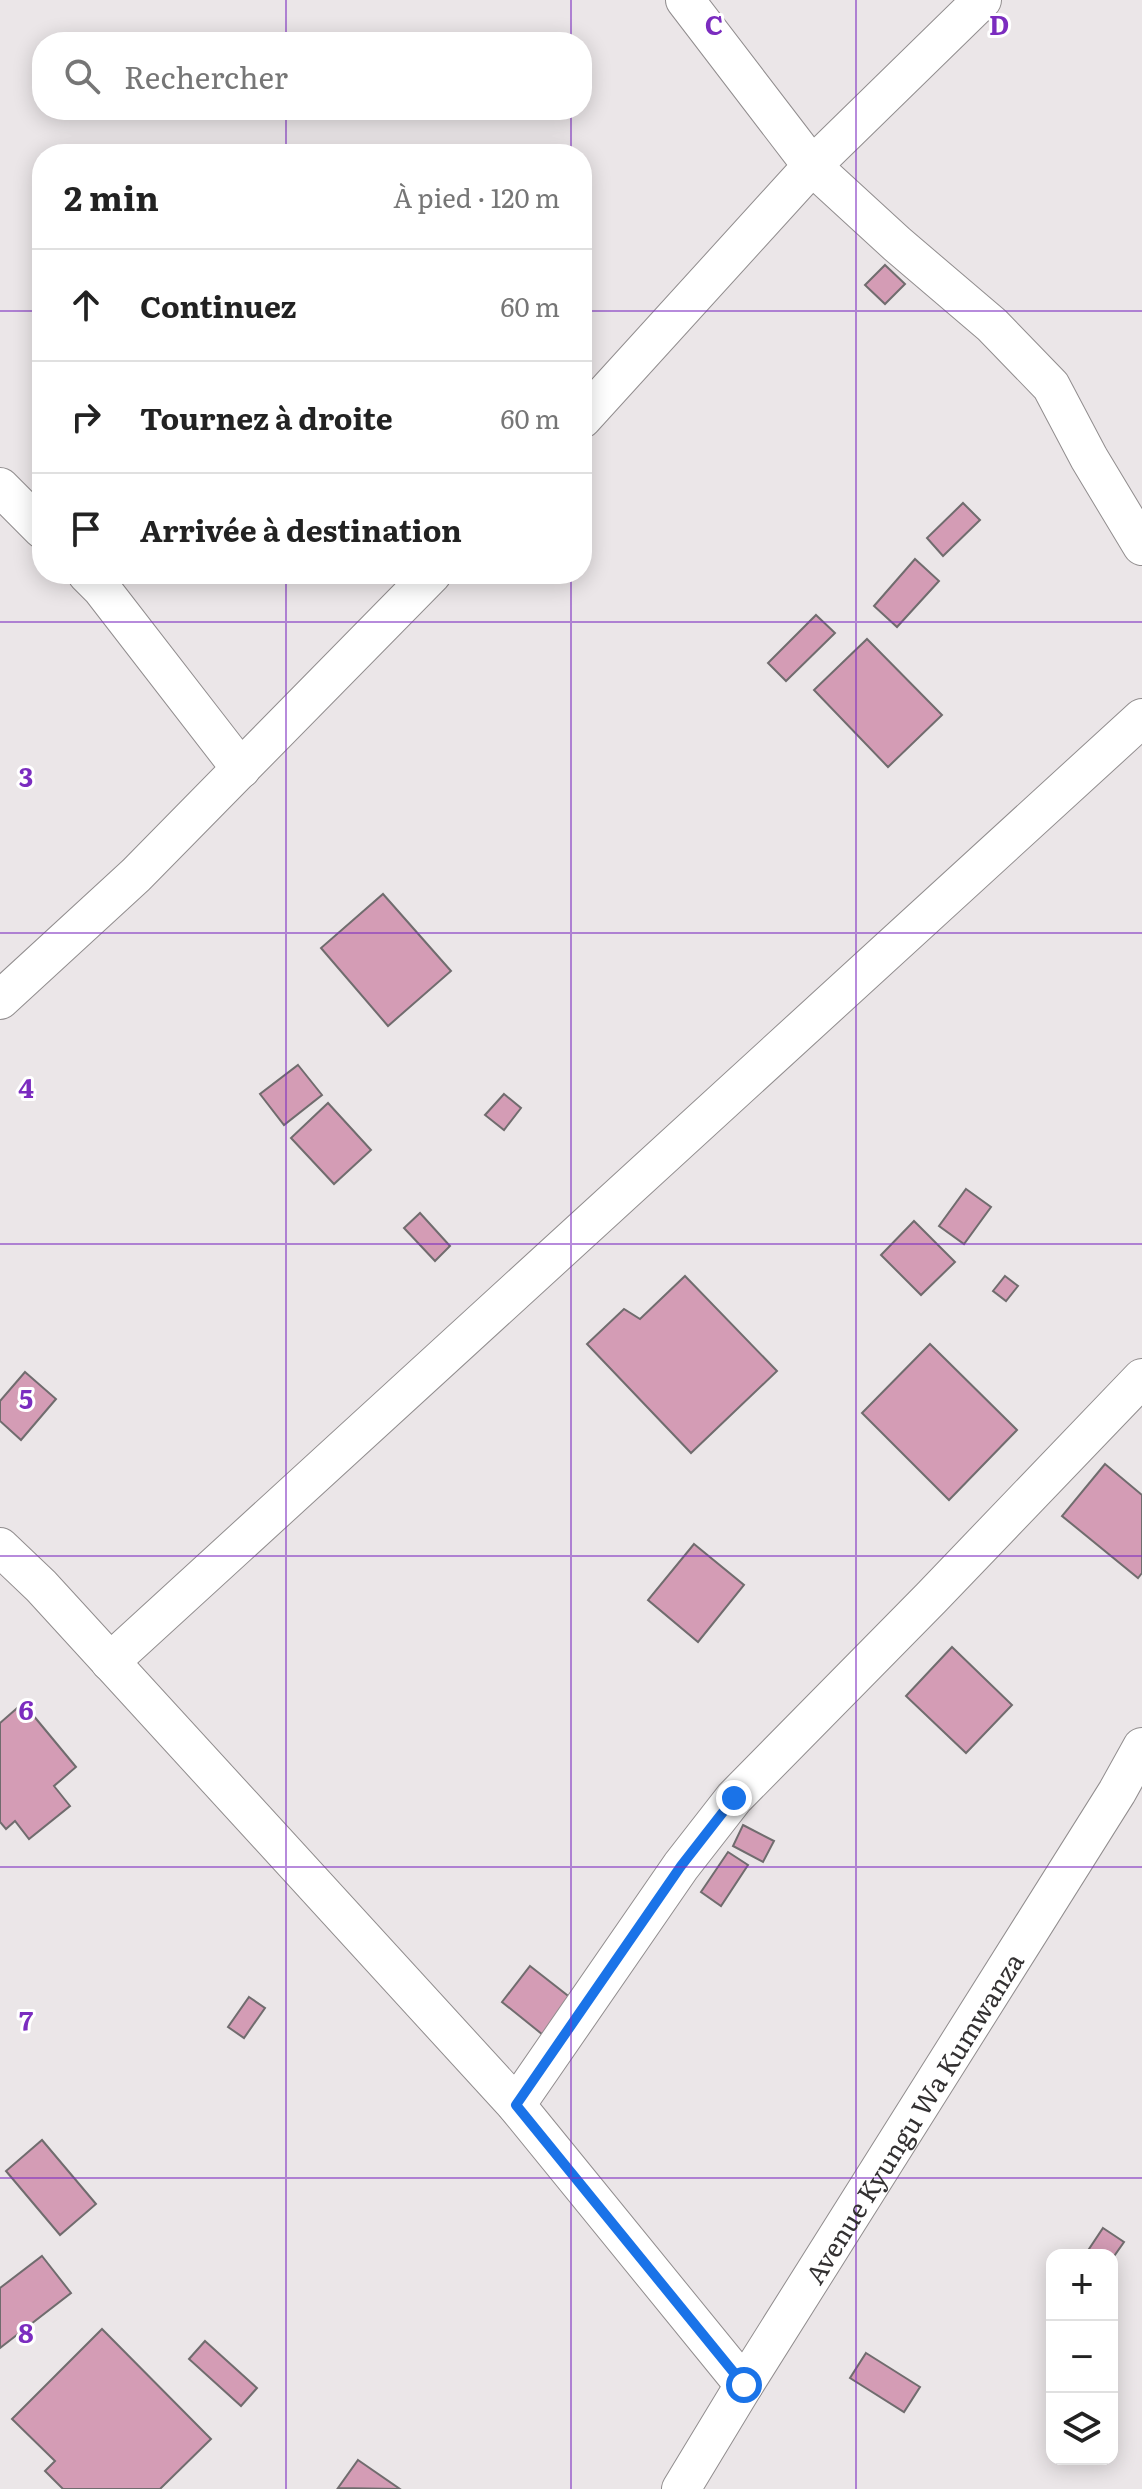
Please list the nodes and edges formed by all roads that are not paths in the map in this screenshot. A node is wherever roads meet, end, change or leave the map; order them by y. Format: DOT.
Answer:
graph roads {
  1 [pos="685,0"];
  2 [pos="982,0"];
  3 [pos="812,166"];
  4 [pos="592,408"];
  5 [pos="0,487"];
  6 [pos="32,519"];
  7 [pos="1142,546"];
  8 [pos="97,584"];
  9 [pos="422,584"];
  10 [pos="1142,718"];
  11 [pos="241,769"];
  12 [pos="0,1000"];
  13 [pos="1142,1378"];
  14 [pos="0,1547"];
  15 [pos="110,1662"];
  16 [pos="1142,1747"];
  17 [pos="516,2105"];
  18 [pos="744,2385"];
  19 [pos="681,2489"];
  1 -- 3 [label="street"];
  2 -- 3 [label="street"];
  3 -- 4 [label="street"];
  3 -- 7 [label="street"];
  5 -- 6 [label="street"];
  8 -- 11 [label="street"];
  9 -- 11 [label="street"];
  10 -- 15 [label="street"];
  11 -- 12 [label="street"];
  13 -- 17 [label="street"];
  14 -- 15 [label="street"];
  15 -- 17 [label="street"];
  16 -- 18 [label="street, Avenue Kyungu Wa Kumwanza"];
  17 -- 18 [label="street"];
  18 -- 19 [label="street, Avenue Kyungu Wa Kumwanza"];
}
